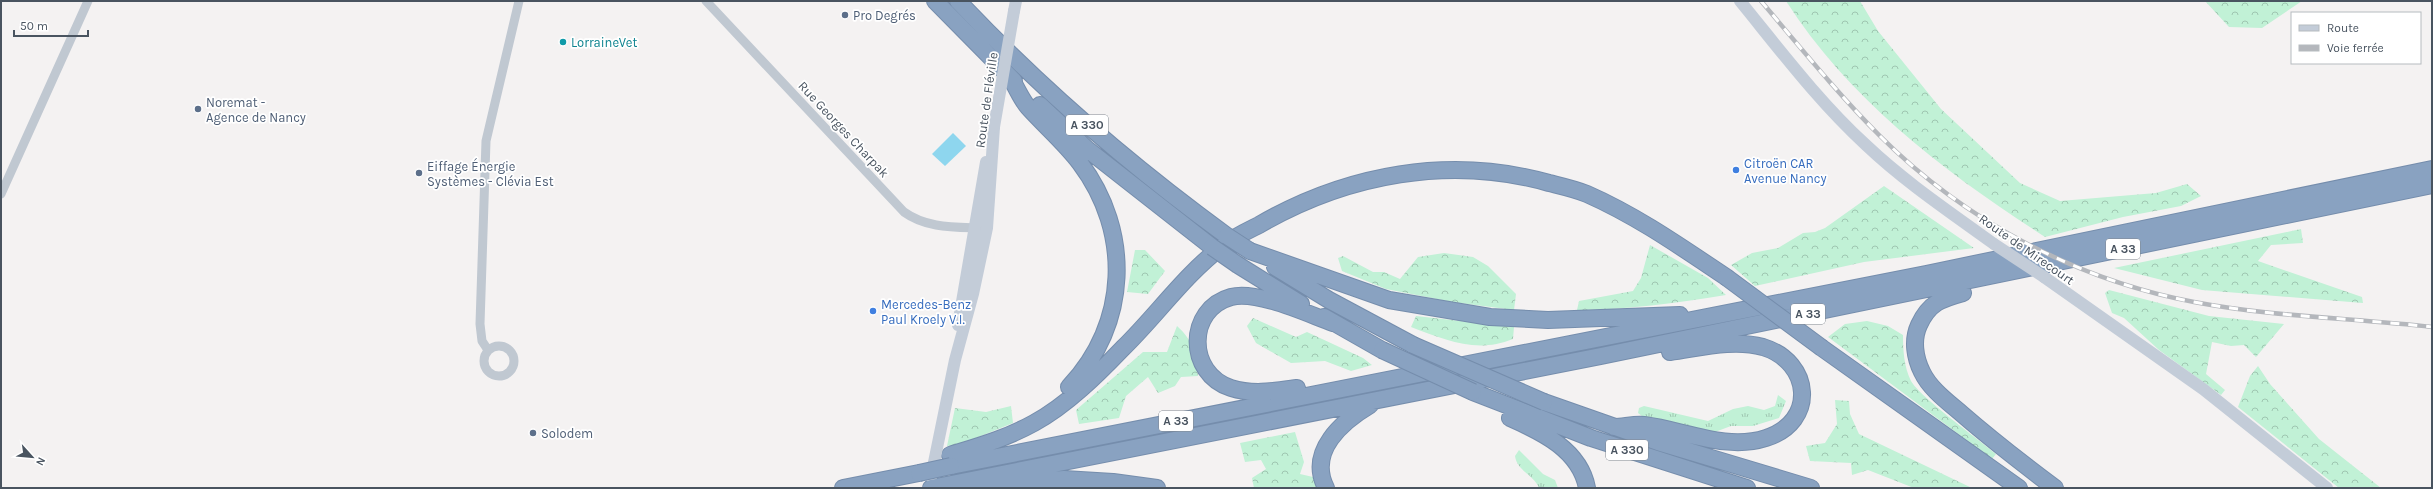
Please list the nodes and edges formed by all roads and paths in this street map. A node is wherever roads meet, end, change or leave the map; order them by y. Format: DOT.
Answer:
graph roads {
  1 [pos="88,1"];
  2 [pos="519,1"];
  3 [pos="706,1"];
  4 [pos="935,1"];
  5 [pos="958,1"];
  6 [pos="1740,1"];
  7 [pos="1015,6"];
  8 [pos="1012,79"];
  9 [pos="2432,169"];
  10 [pos="2432,185"];
  11 [pos="1,194"];
  12 [pos="981,228"];
  13 [pos="1250,251"];
  14 [pos="2016,271"];
  15 [pos="1729,313"];
  16 [pos="1333,323"];
  17 [pos="488,350"];
  18 [pos="1601,356"];
  19 [pos="1400,378"];
  20 [pos="1378,400"];
  21 [pos="1503,409"];
  22 [pos="1035,422"];
  23 [pos="1614,427"];
  24 [pos="950,461"];
  25 [pos="843,488"];
  26 [pos="930,488"];
  27 [pos="972,488"];
  28 [pos="1157,488"];
  29 [pos="1326,488"];
  30 [pos="1587,488"];
  31 [pos="1747,488"];
  32 [pos="1811,488"];
  33 [pos="2019,488"];
  34 [pos="2055,488"];
  35 [pos="2327,488"];
  1 -- 11 [label="street"];
  2 -- 17 [label="street"];
  3 -- 12 [label="street, Rue Georges Charpak"];
  4 -- 8 [label="highway, A 330"];
  5 -- 13 [label="highway, A 330, bridge"];
  6 -- 35 [label="main road, Route de Mirecourt, bridge"];
  7 -- 12 [label="main road, Route de Fléville, bridge"];
  8 -- 16 [label="highway, A 330, bridge"];
  8 -- 22 [label="highway"];
  9 -- 15 [label="highway, A 33"];
  10 -- 14 [label="highway, A 33"];
  12 -- 26 [label="main road, Route de Fléville"];
  13 -- 15 [label="highway"];
  13 -- 23 [label="highway, A 330, bridge"];
  14 -- 18 [label="highway, A 33"];
  14 -- 34 [label="highway"];
  15 -- 19 [label="highway, A 33"];
  16 -- 19 [label="highway"];
  16 -- 21 [label="highway, A 330, bridge"];
  18 -- 20 [label="highway, A 33"];
  18 -- 23 [label="highway"];
  19 -- 24 [label="highway, A 33"];
  20 -- 26 [label="highway, A 33"];
  20 -- 29 [label="highway"];
  21 -- 30 [label="highway"];
  21 -- 31 [label="highway, A 330"];
  22 -- 24 [label="highway"];
  22 -- 33 [label="highway, bridge"];
  23 -- 32 [label="highway, A 330"];
  24 -- 25 [label="highway, A 33, bridge"];
  27 -- 28 [label="highway"];
}
